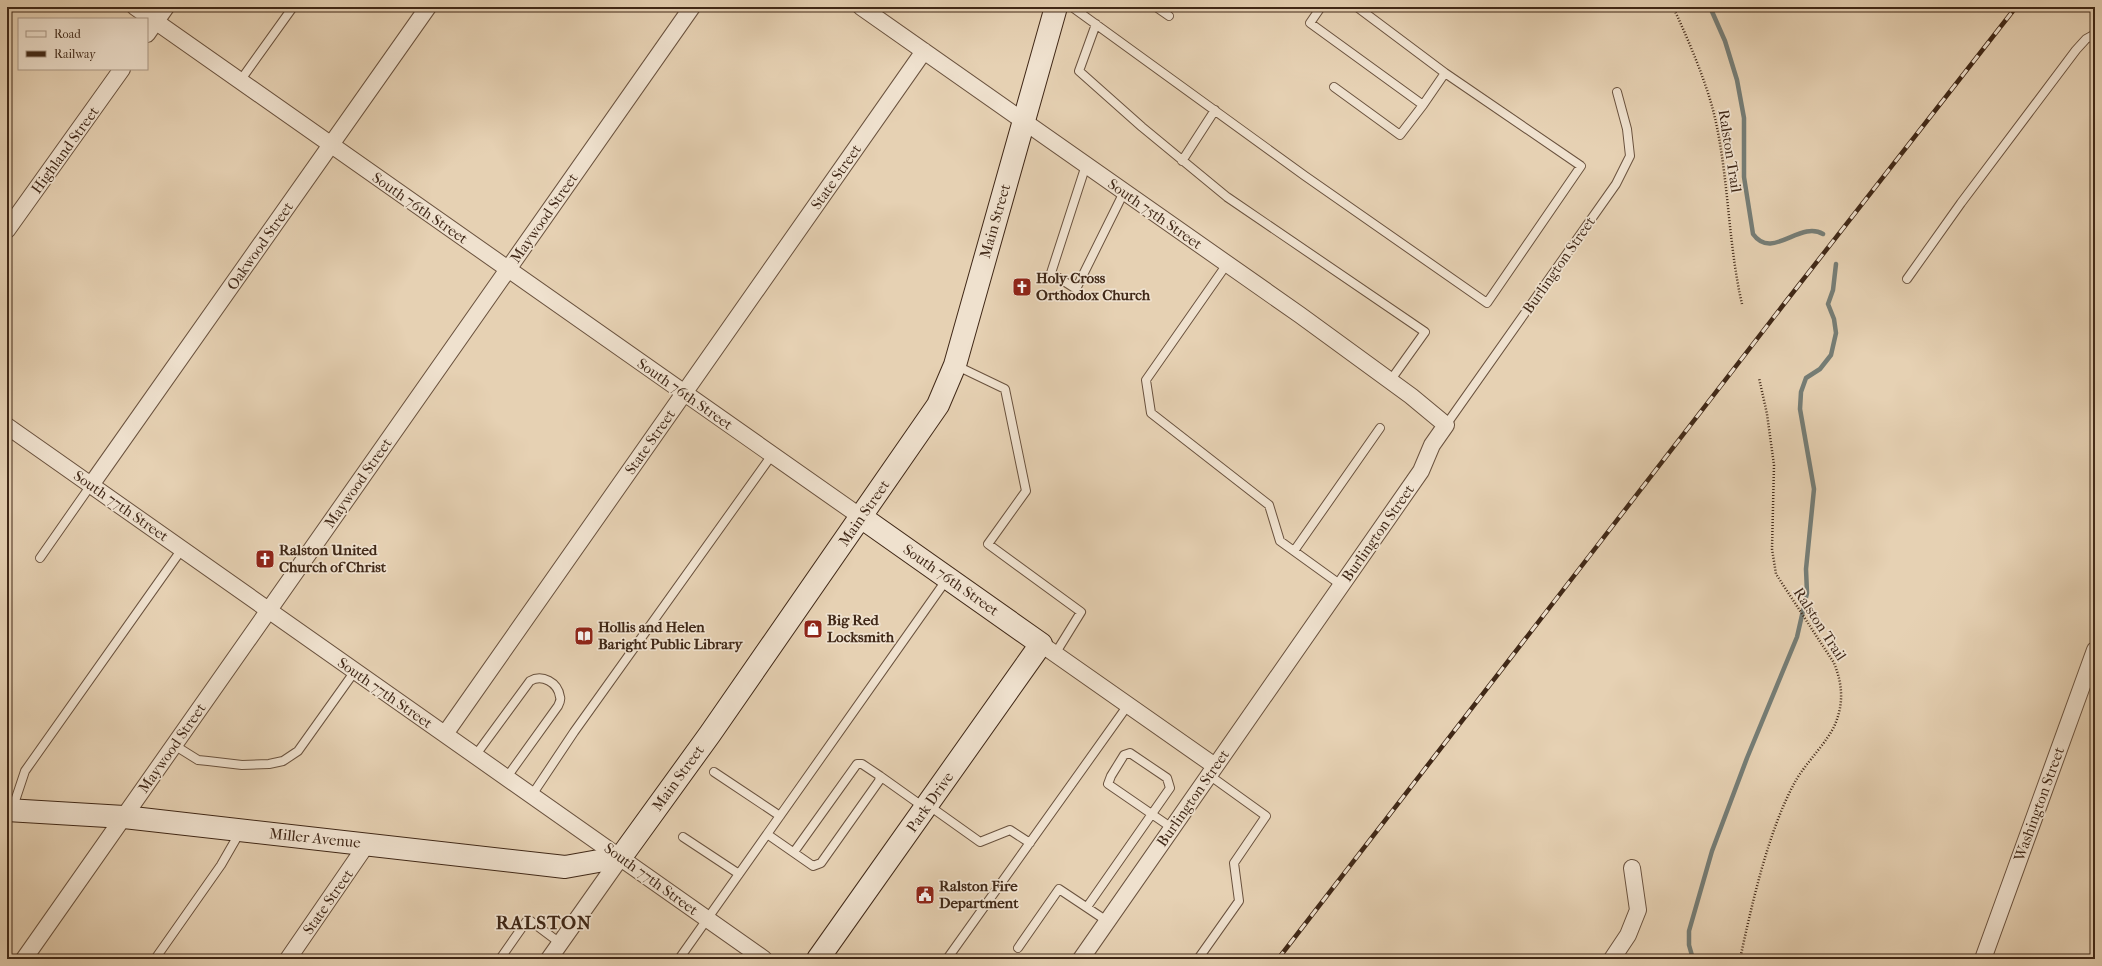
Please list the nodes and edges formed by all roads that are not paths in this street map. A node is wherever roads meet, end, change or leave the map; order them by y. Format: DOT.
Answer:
graph roads {
  1 [pos="135,7"];
  2 [pos="166,7"];
  3 [pos="293,7"];
  4 [pos="428,7"];
  5 [pos="692,7"];
  6 [pos="861,7"];
  7 [pos="1056,7"];
  8 [pos="1072,7"];
  9 [pos="1156,7"];
  10 [pos="1321,7"];
  11 [pos="1356,7"];
  12 [pos="1169,16"];
  13 [pos="143,18"];
  14 [pos="1096,24"];
  15 [pos="151,28"];
  16 [pos="2095,34"];
  17 [pos="924,51"];
  18 [pos="121,70"];
  19 [pos="1445,72"];
  20 [pos="240,81"];
  21 [pos="1334,87"];
  22 [pos="1617,92"];
  23 [pos="1423,105"];
  24 [pos="1215,110"];
  25 [pos="1023,121"];
  26 [pos="331,145"];
  27 [pos="1182,161"];
  28 [pos="1086,166"];
  29 [pos="1124,192"];
  30 [pos="7,230"];
  31 [pos="1227,264"];
  32 [pos="508,269"];
  33 [pos="1908,279"];
  34 [pos="955,364"];
  35 [pos="1390,381"];
  36 [pos="685,394"];
  37 [pos="1446,425"];
  38 [pos="7,426"];
  39 [pos="1380,428"];
  40 [pos="772,455"];
  41 [pos="91,485"];
  42 [pos="861,517"];
  43 [pos="182,549"];
  44 [pos="1294,551"];
  45 [pos="40,558"];
  46 [pos="948,578"];
  47 [pos="1341,585"];
  48 [pos="269,611"];
  49 [pos="1048,649"];
  50 [pos="2095,650"];
  51 [pos="355,671"];
  52 [pos="1128,705"];
  53 [pos="445,734"];
  54 [pos="174,745"];
  55 [pos="475,756"];
  56 [pos="1212,770"];
  57 [pos="714,772"];
  58 [pos="880,776"];
  59 [pos="506,778"];
  60 [pos="532,795"];
  61 [pos="927,806"];
  62 [pos="9,810"];
  63 [pos="1152,814"];
  64 [pos="780,816"];
  65 [pos="124,817"];
  66 [pos="1172,828"];
  67 [pos="242,830"];
  68 [pos="767,834"];
  69 [pos="683,837"];
  70 [pos="1030,843"];
  71 [pos="368,844"];
  72 [pos="794,852"];
  73 [pos="621,857"];
  74 [pos="1632,868"];
  75 [pos="739,874"];
  76 [pos="1087,907"];
  77 [pos="707,919"];
  78 [pos="1107,921"];
  79 [pos="560,943"];
  80 [pos="1018,948"];
  81 [pos="24,959"];
  82 [pos="155,959"];
  83 [pos="288,959"];
  84 [pos="500,959"];
  85 [pos="549,959"];
  86 [pos="679,959"];
  87 [pos="764,959"];
  88 [pos="818,959"];
  89 [pos="947,959"];
  90 [pos="1081,959"];
  91 [pos="1198,959"];
  92 [pos="1612,959"];
  93 [pos="1983,959"];
  1 -- 13 [label="street, South 76th Street"];
  2 -- 15 [label="street"];
  3 -- 20 [label="lane"];
  4 -- 26 [label="street, Oakwood Street"];
  5 -- 32 [label="street, Maywood Street"];
  6 -- 17 [label="street, South 75th Street"];
  7 -- 25 [label="main road, Main Street"];
  8 -- 14 [label="lane"];
  9 -- 12 [label="lane"];
  10 -- 23 [label="lane"];
  11 -- 19 [label="lane"];
  14 -- 24 [label="lane"];
  14 -- 27 [label="lane"];
  15 -- 20 [label="street, South 76th Street"];
  16 -- 33 [label="lane"];
  17 -- 25 [label="street, South 75th Street"];
  17 -- 36 [label="street, State Street"];
  18 -- 30 [label="street, Highland Street"];
  19 -- 23 [label="lane"];
  19 -- 24 [label="lane"];
  20 -- 26 [label="street, South 76th Street"];
  21 -- 23 [label="lane"];
  22 -- 37 [label="lane, Burlington Street"];
  24 -- 27 [label="lane"];
  25 -- 28 [label="street, South 75th Street"];
  25 -- 34 [label="main road, Main Street"];
  26 -- 32 [label="street, South 76th Street"];
  26 -- 41 [label="street, Oakwood Street"];
  27 -- 35 [label="lane"];
  28 -- 29 [label="street, South 75th Street"];
  28 -- 29 [label="lane"];
  29 -- 31 [label="street, South 75th Street"];
  31 -- 35 [label="street, South 75th Street"];
  31 -- 44 [label="lane"];
  32 -- 36 [label="street, South 76th Street"];
  32 -- 48 [label="street, Maywood Street"];
  34 -- 42 [label="main road, Main Street"];
  34 -- 49 [label="lane"];
  35 -- 37 [label="street, South 75th Street"];
  36 -- 40 [label="street, South 76th Street"];
  36 -- 53 [label="street, State Street"];
  37 -- 47 [label="street, Burlington Street"];
  38 -- 41 [label="street, South 77th Street"];
  39 -- 44 [label="lane"];
  40 -- 42 [label="street, South 76th Street"];
  40 -- 60 [label="lane"];
  41 -- 43 [label="street, South 77th Street"];
  41 -- 45 [label="lane"];
  42 -- 46 [label="main road, South 76th Street"];
  42 -- 73 [label="main road, Main Street"];
  43 -- 48 [label="street, South 77th Street"];
  43 -- 62 [label="lane"];
  44 -- 47 [label="lane"];
  46 -- 49 [label="main road, South 76th Street"];
  46 -- 64 [label="lane"];
  47 -- 56 [label="street, Burlington Street"];
  48 -- 51 [label="street, South 77th Street"];
  48 -- 54 [label="street, Maywood Street"];
  49 -- 52 [label="street, South 76th Street"];
  49 -- 61 [label="main road, Park Drive"];
  50 -- 93 [label="street, Washington Street"];
  51 -- 53 [label="street, South 77th Street"];
  51 -- 54 [label="lane"];
  52 -- 56 [label="street, South 76th Street"];
  52 -- 70 [label="lane"];
  53 -- 55 [label="street, South 77th Street"];
  54 -- 65 [label="street, Maywood Street"];
  55 -- 59 [label="street, South 77th Street"];
  55 -- 59 [label="lane"];
  56 -- 66 [label="street, Burlington Street"];
  56 -- 91 [label="lane"];
  57 -- 64 [label="lane"];
  58 -- 61 [label="lane"];
  58 -- 72 [label="lane"];
  58 -- 72 [label="lane"];
  59 -- 60 [label="street, South 77th Street"];
  60 -- 73 [label="street, South 77th Street"];
  61 -- 70 [label="lane"];
  61 -- 88 [label="main road, Park Drive"];
  62 -- 65 [label="main road, Miller Avenue"];
  63 -- 63 [label="lane"];
  63 -- 66 [label="lane"];
  63 -- 76 [label="lane"];
  64 -- 68 [label="lane"];
  65 -- 67 [label="main road, Miller Avenue"];
  65 -- 81 [label="street, Maywood Street"];
  66 -- 78 [label="street, Burlington Street"];
  67 -- 71 [label="main road, Miller Avenue"];
  67 -- 82 [label="lane"];
  68 -- 72 [label="lane"];
  68 -- 75 [label="lane"];
  69 -- 75 [label="lane"];
  70 -- 89 [label="lane"];
  71 -- 73 [label="main road, Miller Avenue"];
  71 -- 83 [label="street, State Street"];
  73 -- 77 [label="street, South 77th Street"];
  73 -- 79 [label="street, Main Street"];
  74 -- 92 [label="street"];
  75 -- 77 [label="lane"];
  76 -- 78 [label="lane"];
  76 -- 80 [label="lane"];
  77 -- 86 [label="lane"];
  77 -- 87 [label="street, South 77th Street"];
  78 -- 90 [label="street, Burlington Street"];
  79 -- 84 [label="lane"];
  79 -- 85 [label="street, Main Street"];
}
